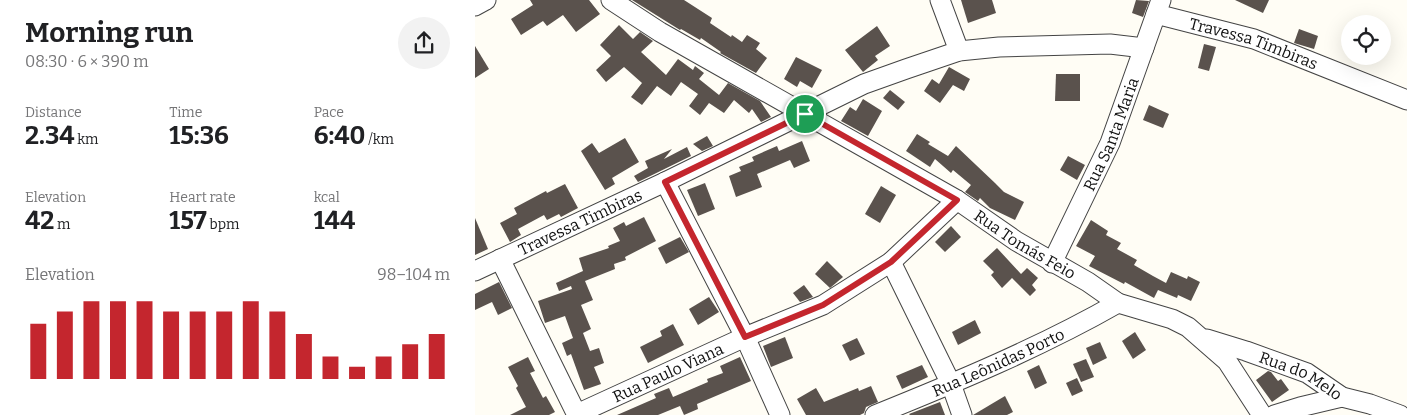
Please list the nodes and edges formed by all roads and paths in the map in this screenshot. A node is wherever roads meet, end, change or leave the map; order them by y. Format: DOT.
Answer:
graph roads {
  1 [pos="486,0"];
  2 [pos="611,0"];
  3 [pos="940,0"];
  4 [pos="475,6"];
  5 [pos="1158,7"];
  6 [pos="1144,48"];
  7 [pos="959,51"];
  8 [pos="1407,100"];
  9 [pos="805,114"];
  10 [pos="665,182"];
  11 [pos="957,200"];
  12 [pos="500,259"];
  13 [pos="891,262"];
  14 [pos="1052,263"];
  15 [pos="475,271"];
  16 [pos="1118,303"];
  17 [pos="745,337"];
  18 [pos="1202,338"];
  19 [pos="951,384"];
  20 [pos="1342,397"];
  21 [pos="577,415"];
  22 [pos="780,415"];
  23 [pos="875,415"];
  24 [pos="962,415"];
  25 [pos="1262,415"];
  26 [pos="1274,415"];
  27 [pos="1400,415"];
  1 -- 4 [label="street"];
  2 -- 9 [label="street, Rua Tomás Feio"];
  3 -- 7 [label="street"];
  5 -- 6 [label="street, Rua Santa Maria"];
  5 -- 8 [label="street, Travessa Timbiras"];
  6 -- 7 [label="street, Travessa Timbiras"];
  6 -- 14 [label="street, Rua Santa Maria"];
  7 -- 9 [label="street, Travessa Timbiras"];
  9 -- 10 [label="street, Travessa Timbiras"];
  9 -- 11 [label="street, Rua Tomás Feio"];
  10 -- 12 [label="street, Travessa Timbiras"];
  10 -- 17 [label="street"];
  11 -- 13 [label="street, Rua Paulo Viana"];
  11 -- 14 [label="street, Rua Tomás Feio"];
  12 -- 15 [label="street, Travessa Timbiras"];
  12 -- 21 [label="street"];
  13 -- 17 [label="street, Rua Paulo Viana"];
  13 -- 19 [label="street"];
  14 -- 16 [label="street, Rua Tomás Feio"];
  16 -- 18 [label="street, Rua Tomás Feio"];
  16 -- 19 [label="street, Rua Leônidas Porto"];
  17 -- 21 [label="street, Rua Paulo Viana"];
  17 -- 22 [label="street"];
  18 -- 20 [label="street, Rua do Melo"];
  18 -- 25 [label="street, Rua Tomás Feio"];
  19 -- 23 [label="street, Rua Leônidas Porto"];
  19 -- 24 [label="street"];
  20 -- 26 [label="street"];
  20 -- 27 [label="street, Rua do Melo"];
}
